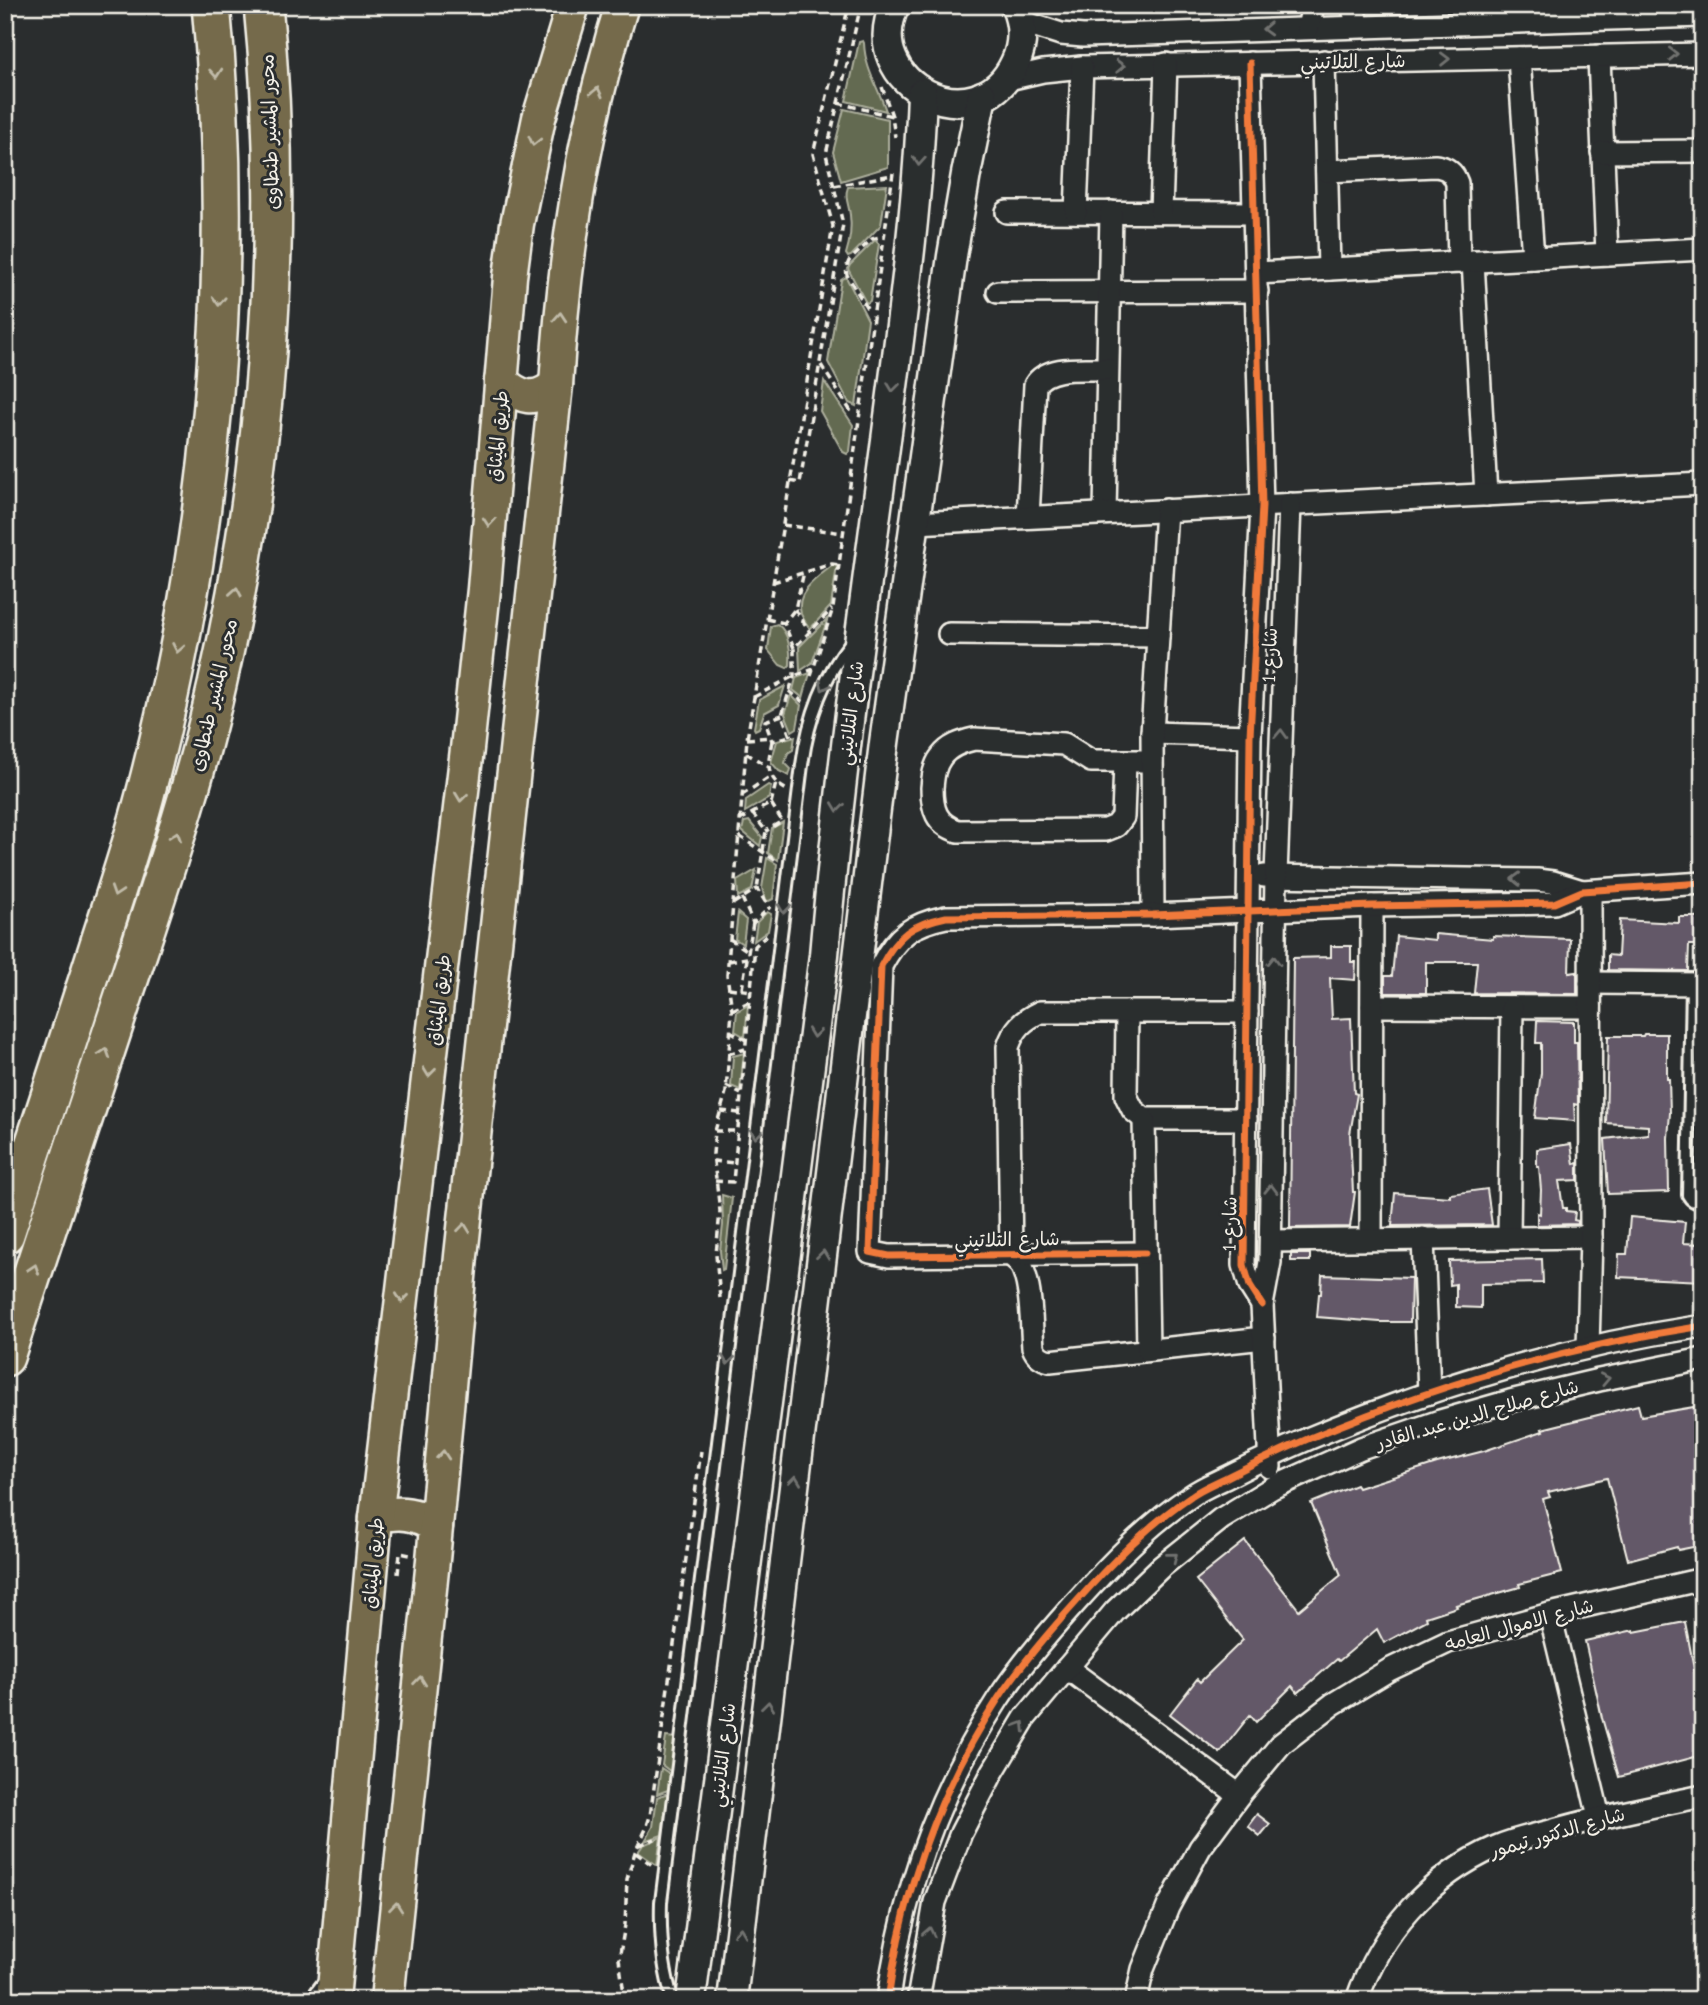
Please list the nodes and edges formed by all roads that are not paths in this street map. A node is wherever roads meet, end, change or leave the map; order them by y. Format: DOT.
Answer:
graph roads {
  1 [pos="211,5"];
  2 [pos="263,5"];
  3 [pos="573,5"];
  4 [pos="621,5"];
  5 [pos="895,5"];
  6 [pos="1313,5"];
  7 [pos="1352,5"];
  8 [pos="1702,5"];
  9 [pos="1017,13"];
  10 [pos="1461,14"];
  11 [pos="1702,16"];
  12 [pos="1357,26"];
  13 [pos="1308,28"];
  14 [pos="1703,54"];
  15 [pos="1598,56"];
  16 [pos="1519,58"];
  17 [pos="1324,61"];
  18 [pos="1250,63"];
  19 [pos="1166,64"];
  20 [pos="1083,67"];
  21 [pos="993,88"];
  22 [pos="922,93"];
  23 [pos="1703,151"];
  24 [pos="1602,152"];
  25 [pos="1326,171"];
  26 [pos="1007,212"];
  27 [pos="1076,212"];
  28 [pos="1111,212"];
  29 [pos="1161,212"];
  30 [pos="1254,213"];
  31 [pos="1703,249"];
  32 [pos="1607,254"];
  33 [pos="1533,258"];
  34 [pos="1466,262"];
  35 [pos="1329,269"];
  36 [pos="1256,282"];
  37 [pos="1109,291"];
  38 [pos="998,292"];
  39 [pos="1107,369"];
  40 [pos="501,381"];
  41 [pos="556,385"];
  42 [pos="1703,484"];
  43 [pos="1486,495"];
  44 [pos="1290,505"];
  45 [pos="1262,506"];
  46 [pos="1166,510"];
  47 [pos="1105,513"];
  48 [pos="1028,517"];
  49 [pos="915,523"];
  50 [pos="861,629"];
  51 [pos="948,634"];
  52 [pos="1158,636"];
  53 [pos="1152,733"];
  54 [pos="1250,736"];
  55 [pos="467,749"];
  56 [pos="516,754"];
  57 [pos="1152,761"];
  58 [pos="1125,762"];
  59 [pos="1276,875"];
  60 [pos="1249,876"];
  61 [pos="1703,883"];
  62 [pos="1586,891"];
  63 [pos="1372,906"];
  64 [pos="1275,910"];
  65 [pos="1248,912"];
  66 [pos="1153,915"];
  67 [pos="1590,983"];
  68 [pos="1698,984"];
  69 [pos="1372,1006"];
  70 [pos="1512,1007"];
  71 [pos="1590,1007"];
  72 [pos="1127,1012"];
  73 [pos="1247,1012"];
  74 [pos="1144,1119"];
  75 [pos="1246,1119"];
  76 [pos="1703,1203"];
  77 [pos="5,1234"];
  78 [pos="1591,1237"];
  79 [pos="1423,1238"];
  80 [pos="1509,1238"];
  81 [pos="1371,1239"];
  82 [pos="1271,1241"];
  83 [pos="1145,1253"];
  84 [pos="1011,1255"];
  85 [pos="1262,1305"];
  86 [pos="1703,1326"];
  87 [pos="1264,1338"];
  88 [pos="1588,1347"];
  89 [pos="1148,1350"];
  90 [pos="5,1357"];
  91 [pos="1703,1359"];
  92 [pos="1429,1393"];
  93 [pos="1270,1455"];
  94 [pos="1272,1488"];
  95 [pos="376,1518"];
  96 [pos="436,1527"];
  97 [pos="1703,1579"];
  98 [pos="1550,1614"];
  99 [pos="1067,1668"];
  100 [pos="1239,1795"];
  101 [pos="1703,1796"];
  102 [pos="1599,1817"];
  103 [pos="391,1956"];
  104 [pos="337,1958"];
  105 [pos="310,2000"];
  106 [pos="333,2000"];
  107 [pos="387,2000"];
  108 [pos="405,2000"];
  109 [pos="673,2000"];
  110 [pos="691,2000"];
  111 [pos="732,2000"];
  112 [pos="888,2000"];
  113 [pos="918,2000"];
  114 [pos="1136,2000"];
  115 [pos="1357,2000"];
  1 -- 77 [label="highway, one-way"];
  90 -- 2 [label="highway, محور المشير طنطاوى, one-way"];
  3 -- 40 [label="main road, طريق الميثاق, one-way"];
  41 -- 4 [label="main road, one-way"];
  5 -- 22 [label="main road"];
  6 -- 13 [label="street"];
  7 -- 12 [label="street"];
  8 -- 11 [label="street"];
  13 -- 9 [label="street, شارع التلاتيني, one-way"];
  9 -- 21 [label="main road"];
  10 -- 11 [label="street, شارع التلاتيني"];
  10 -- 12 [label="street, شارع التلاتيني"];
  12 -- 13 [label="street, شارع التلاتيني"];
  15 -- 14 [label="street, شارع التلاتيني, one-way"];
  15 -- 16 [label="street, شارع التلاتيني"];
  15 -- 24 [label="street"];
  17 -- 16 [label="street, شارع التلاتيني, one-way"];
  16 -- 33 [label="street"];
  17 -- 18 [label="street, شارع التلاتيني"];
  17 -- 25 [label="street"];
  18 -- 19 [label="street, شارع التلاتيني"];
  18 -- 30 [label="street, شارع 1"];
  20 -- 19 [label="street, شارع التلاتيني, one-way"];
  19 -- 29 [label="street"];
  20 -- 21 [label="street, شارع التلاتيني"];
  20 -- 27 [label="street"];
  21 -- 22 [label="main road"];
  21 -- 49 [label="main road, شارع التلاتيني"];
  22 -- 50 [label="main road, شارع التلاتيني, one-way"];
  23 -- 24 [label="street"];
  24 -- 32 [label="street"];
  25 -- 34 [label="street"];
  25 -- 35 [label="street"];
  26 -- 27 [label="street"];
  27 -- 28 [label="street"];
  28 -- 29 [label="street"];
  28 -- 37 [label="street"];
  29 -- 30 [label="street"];
  30 -- 36 [label="street, شارع 1"];
  31 -- 32 [label="street"];
  32 -- 33 [label="street"];
  33 -- 34 [label="street"];
  34 -- 35 [label="street"];
  34 -- 43 [label="street"];
  35 -- 36 [label="street"];
  36 -- 37 [label="street"];
  36 -- 45 [label="street, شارع 1"];
  37 -- 38 [label="street"];
  37 -- 39 [label="street"];
  39 -- 47 [label="street"];
  39 -- 48 [label="street"];
  40 -- 41 [label="main road"];
  40 -- 55 [label="main road, طريق الميثاق, one-way"];
  41 -- 56 [label="main road"];
  42 -- 43 [label="street"];
  43 -- 44 [label="street"];
  44 -- 45 [label="street"];
  59 -- 44 [label="street, شارع 1, one-way"];
  45 -- 46 [label="street"];
  45 -- 54 [label="street, شارع 1"];
  46 -- 47 [label="street"];
  46 -- 52 [label="street"];
  47 -- 48 [label="street"];
  48 -- 49 [label="street"];
  111 -- 49 [label="main road, شارع التلاتيني, one-way"];
  50 -- 109 [label="lane, one-way"];
  50 -- 110 [label="main road, شارع التلاتيني, one-way"];
  51 -- 52 [label="street"];
  52 -- 53 [label="street"];
  53 -- 54 [label="street"];
  53 -- 57 [label="street"];
  54 -- 60 [label="street, شارع 1"];
  55 -- 56 [label="main road"];
  55 -- 95 [label="main road, طريق الميثاق, one-way"];
  96 -- 56 [label="main road, one-way"];
  57 -- 58 [label="street"];
  57 -- 66 [label="street"];
  58 -- 58 [label="street"];
  59 -- 60 [label="street"];
  62 -- 59 [label="street, one-way"];
  59 -- 64 [label="street, شارع 1"];
  60 -- 65 [label="street, شارع 1"];
  61 -- 62 [label="street"];
  62 -- 63 [label="street"];
  62 -- 67 [label="street"];
  63 -- 64 [label="street"];
  63 -- 69 [label="street"];
  64 -- 65 [label="street"];
  82 -- 64 [label="street, شارع 1, one-way"];
  65 -- 66 [label="street"];
  65 -- 73 [label="street, شارع 1"];
  66 -- 84 [label="street, شارع التلاتيني"];
  67 -- 68 [label="street"];
  67 -- 71 [label="street"];
  68 -- 76 [label="lane"];
  69 -- 70 [label="street"];
  69 -- 81 [label="street"];
  70 -- 71 [label="street"];
  70 -- 80 [label="street"];
  71 -- 78 [label="street"];
  72 -- 73 [label="street"];
  72 -- 74 [label="street"];
  72 -- 84 [label="street"];
  73 -- 75 [label="street, شارع 1"];
  74 -- 75 [label="street"];
  74 -- 83 [label="street"];
  75 -- 85 [label="street, شارع 1"];
  78 -- 80 [label="street"];
  78 -- 88 [label="street"];
  79 -- 80 [label="street"];
  79 -- 81 [label="street"];
  79 -- 92 [label="street"];
  81 -- 82 [label="street"];
  82 -- 85 [label="street, شارع 1"];
  83 -- 84 [label="street, شارع التلاتيني"];
  83 -- 89 [label="street"];
  84 -- 89 [label="street"];
  85 -- 87 [label="street, شارع 1"];
  86 -- 88 [label="street, شارع صلاح الدين عبد القادر"];
  87 -- 89 [label="street"];
  87 -- 93 [label="street, شارع 1"];
  88 -- 92 [label="street, شارع صلاح الدين عبد القادر"];
  94 -- 91 [label="street, شارع صلاح الدين عبد القادر, one-way"];
  92 -- 93 [label="street, شارع صلاح الدين عبد القادر"];
  93 -- 94 [label="street, شارع 1"];
  93 -- 112 [label="street, شارع صلاح الدين عبد القادر"];
  99 -- 94 [label="street, شارع صلاح الدين عبد القادر, one-way"];
  95 -- 96 [label="main road"];
  95 -- 104 [label="main road, طريق الميثاق"];
  103 -- 96 [label="main road, one-way"];
  97 -- 98 [label="street, شارع الاموال العامه"];
  98 -- 100 [label="street, شارع الاموال العامه"];
  98 -- 102 [label="street"];
  99 -- 100 [label="street"];
  113 -- 99 [label="street, شارع صلاح الدين عبد القادر, one-way"];
  100 -- 114 [label="street, شارع الاموال العامه"];
  101 -- 102 [label="street, شارع الدكتور تيمور"];
  102 -- 115 [label="street, شارع الدكتور تيمور"];
  103 -- 107 [label="main road"];
  103 -- 108 [label="street"];
  104 -- 105 [label="lane"];
  104 -- 106 [label="main road, طريق الميثاق"];
}
